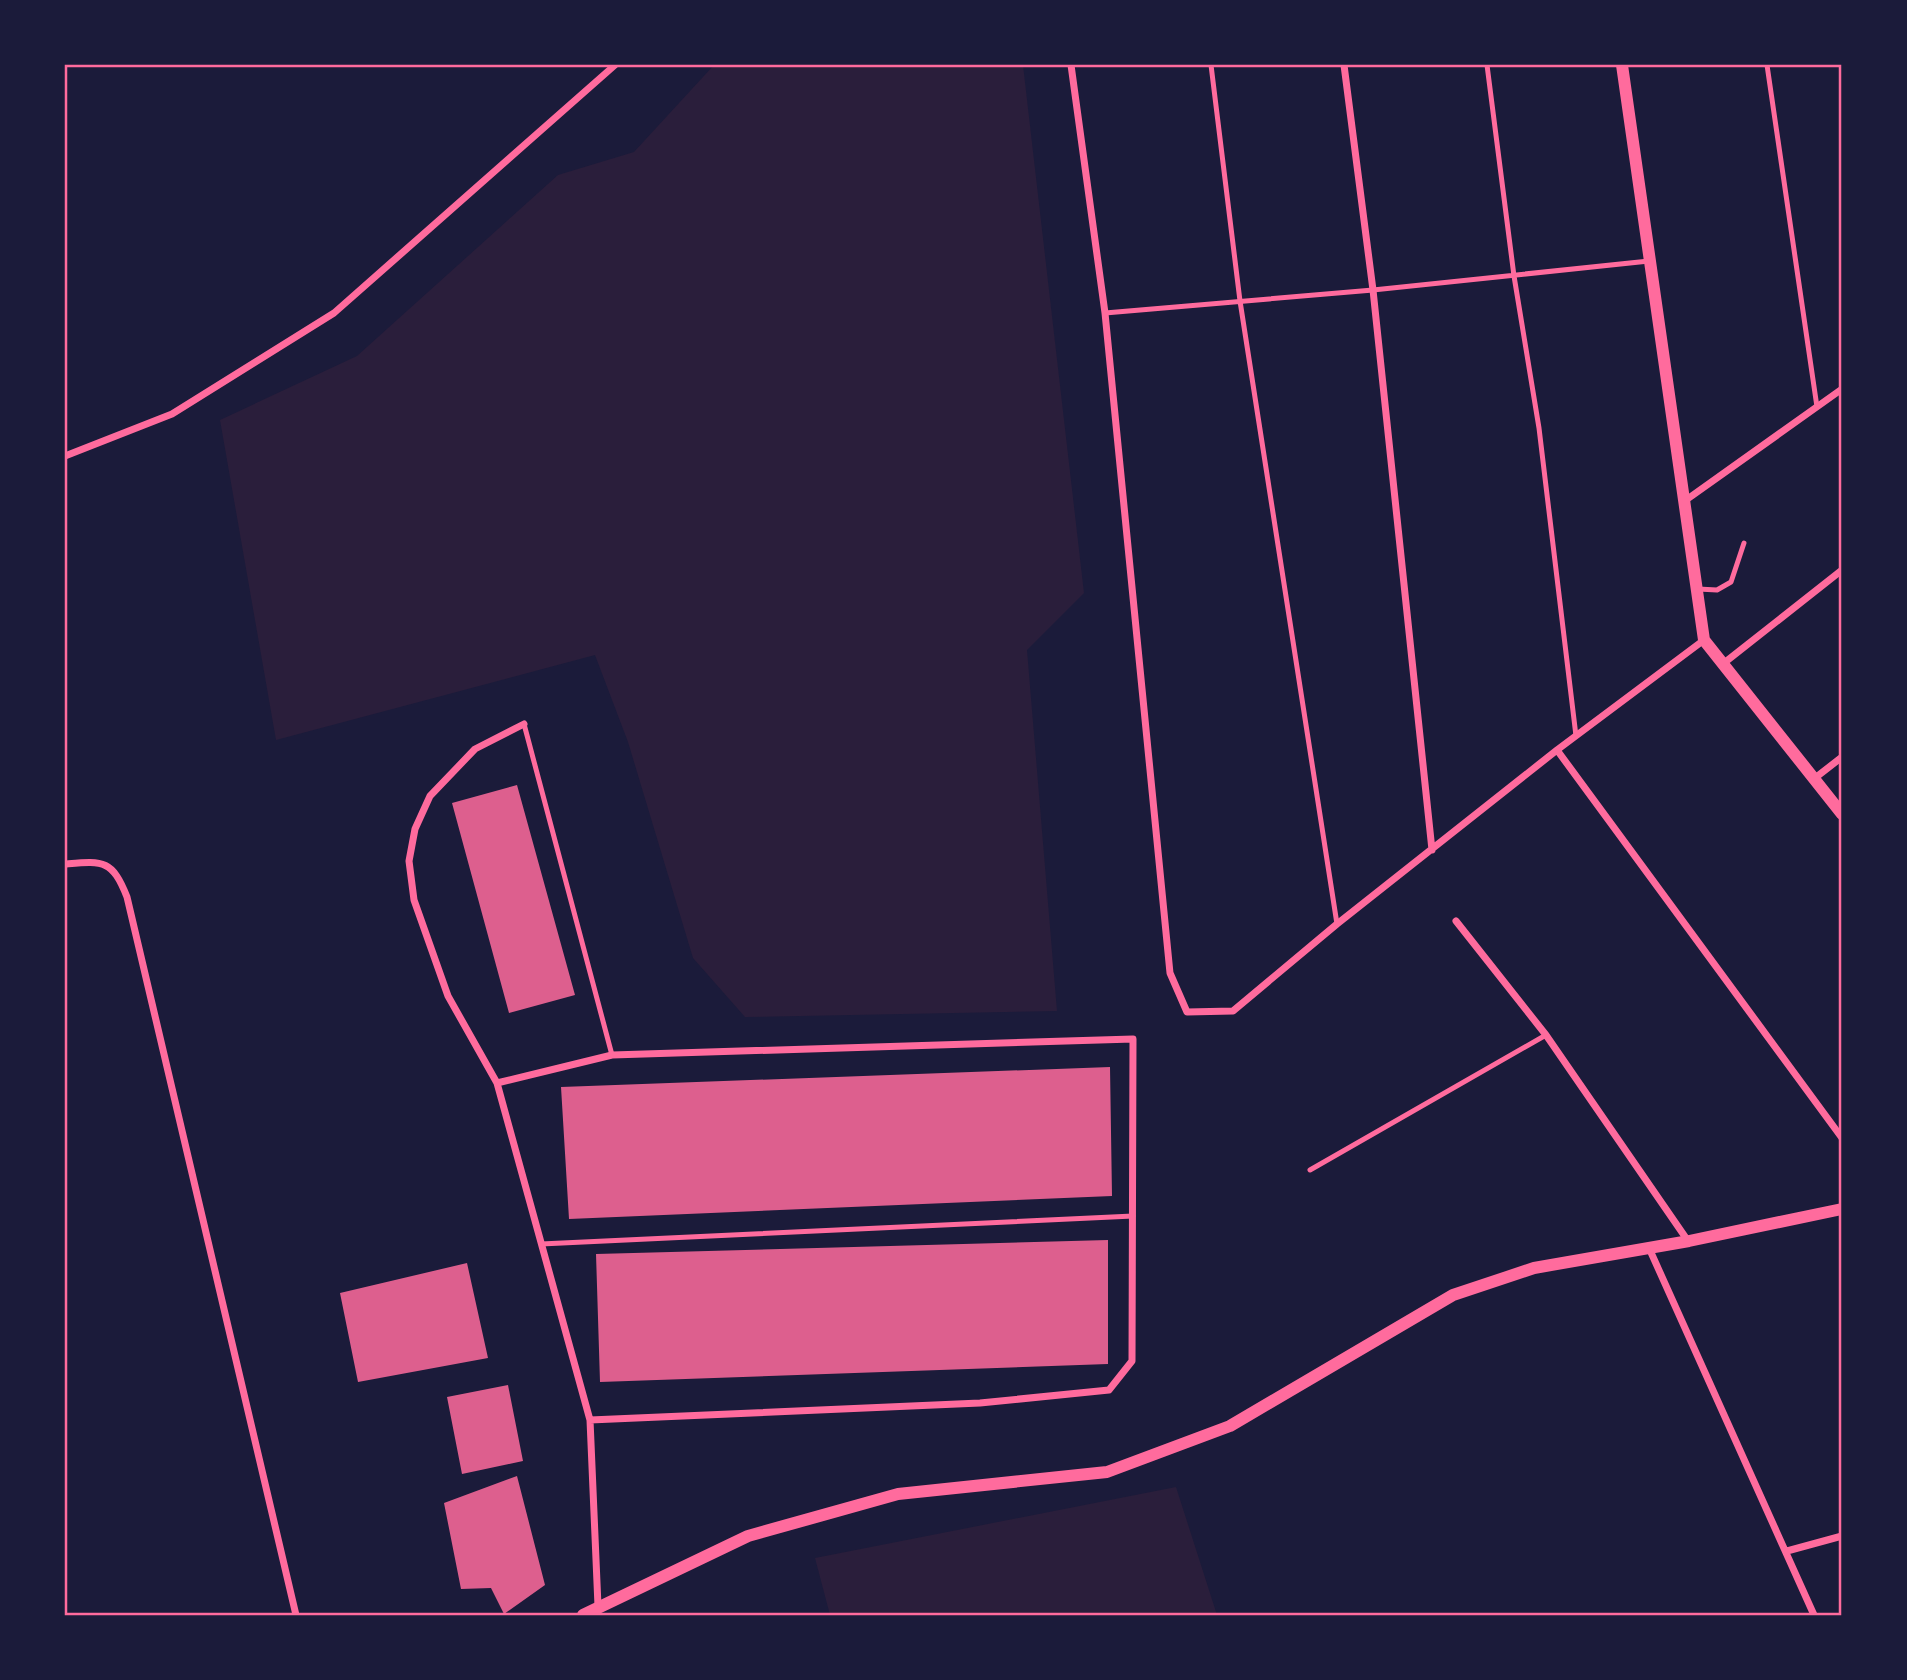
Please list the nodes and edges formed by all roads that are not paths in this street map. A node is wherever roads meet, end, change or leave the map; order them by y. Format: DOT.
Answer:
graph roads {
  1 [pos="615,65"];
  2 [pos="1072,65"];
  3 [pos="1211,65"];
  4 [pos="1344,65"];
  5 [pos="1487,65"];
  6 [pos="1622,65"];
  7 [pos="1767,65"];
  8 [pos="1651,261"];
  9 [pos="1514,276"];
  10 [pos="1373,290"];
  11 [pos="1240,301"];
  12 [pos="1105,313"];
  13 [pos="1842,389"];
  14 [pos="1817,407"];
  15 [pos="65,456"];
  16 [pos="1686,500"];
  17 [pos="1744,543"];
  18 [pos="1842,570"];
  19 [pos="1698,589"];
  20 [pos="1704,640"];
  21 [pos="1724,663"];
  22 [pos="524,724"];
  23 [pos="1576,736"];
  24 [pos="1557,750"];
  25 [pos="1842,757"];
  26 [pos="1815,778"];
  27 [pos="1842,814"];
  28 [pos="1432,850"];
  29 [pos="65,864"];
  30 [pos="1456,921"];
  31 [pos="1337,924"];
  32 [pos="1546,1035"];
  33 [pos="612,1055"];
  34 [pos="497,1083"];
  35 [pos="1842,1138"];
  36 [pos="1310,1170"];
  37 [pos="1842,1209"];
  38 [pos="1133,1216"];
  39 [pos="1689,1241"];
  40 [pos="541,1244"];
  41 [pos="1649,1248"];
  42 [pos="590,1420"];
  43 [pos="1842,1536"];
  44 [pos="1787,1551"];
  45 [pos="598,1606"];
  46 [pos="296,1615"];
  47 [pos="583,1615"];
  48 [pos="1814,1615"];
  1 -- 15 [label="street"];
  2 -- 12 [label="street"];
  3 -- 11 [label="lane"];
  4 -- 10 [label="street"];
  5 -- 9 [label="lane"];
  6 -- 8 [label="street"];
  7 -- 14 [label="lane"];
  8 -- 9 [label="lane"];
  8 -- 16 [label="street"];
  9 -- 10 [label="lane"];
  9 -- 23 [label="lane"];
  10 -- 11 [label="lane"];
  10 -- 28 [label="street"];
  11 -- 12 [label="lane"];
  11 -- 31 [label="lane"];
  12 -- 31 [label="street"];
  13 -- 14 [label="street"];
  14 -- 16 [label="street"];
  16 -- 19 [label="street"];
  17 -- 19 [label="lane"];
  18 -- 21 [label="street"];
  19 -- 20 [label="street"];
  20 -- 21 [label="street"];
  20 -- 23 [label="street"];
  21 -- 26 [label="street"];
  22 -- 33 [label="lane"];
  22 -- 34 [label="street"];
  23 -- 24 [label="street"];
  24 -- 28 [label="street"];
  24 -- 35 [label="street"];
  25 -- 26 [label="street"];
  26 -- 27 [label="street"];
  28 -- 31 [label="street"];
  29 -- 46 [label="street"];
  30 -- 32 [label="street"];
  32 -- 36 [label="lane"];
  32 -- 39 [label="street"];
  33 -- 34 [label="street"];
  33 -- 38 [label="street"];
  34 -- 40 [label="street"];
  37 -- 39 [label="street"];
  38 -- 40 [label="lane"];
  38 -- 42 [label="street"];
  39 -- 41 [label="street"];
  40 -- 42 [label="street"];
  41 -- 44 [label="street"];
  41 -- 45 [label="street"];
  42 -- 45 [label="street"];
  43 -- 44 [label="street"];
  44 -- 48 [label="street"];
  45 -- 47 [label="street"];
}
